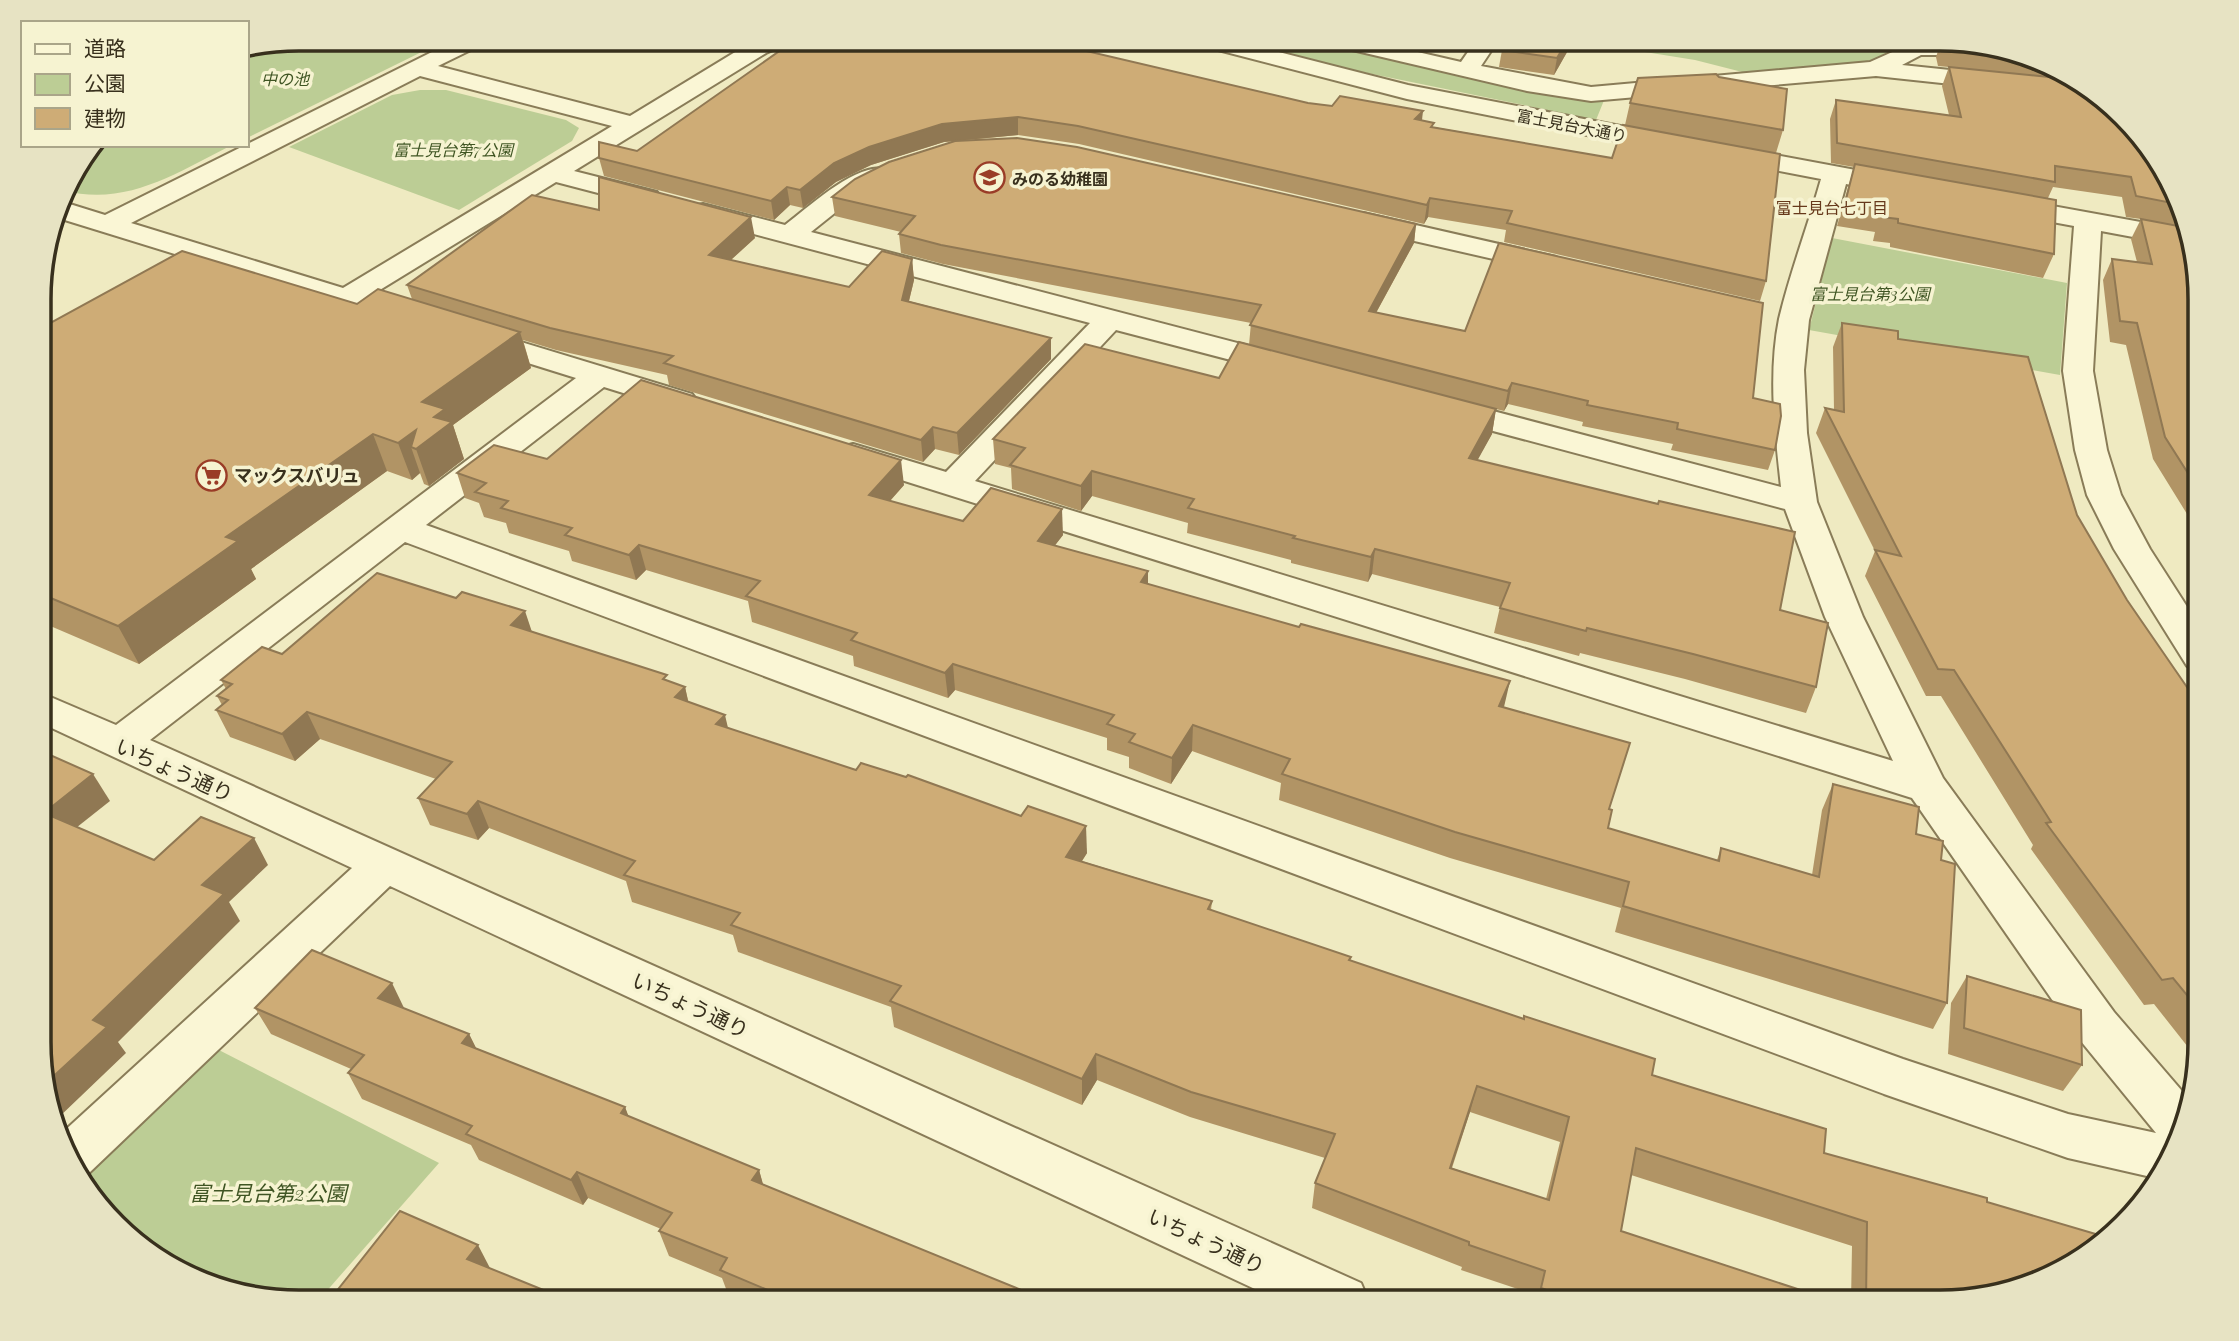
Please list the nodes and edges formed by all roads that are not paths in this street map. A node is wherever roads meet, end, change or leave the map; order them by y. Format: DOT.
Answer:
graph roads {
  1 [pos="451,51"];
  2 [pos="753,51"];
  3 [pos="1288,51"];
  4 [pos="1397,51"];
  5 [pos="1479,51"];
  6 [pos="1911,51"];
  7 [pos="443,55"];
  8 [pos="416,68"];
  9 [pos="1466,69"];
  10 [pos="1875,69"];
  11 [pos="2023,85"];
  12 [pos="659,108"];
  13 [pos="633,124"];
  14 [pos="903,165"];
  15 [pos="553,173"];
  16 [pos="1836,174"];
  17 [pos="1889,184"];
  18 [pos="1982,201"];
  19 [pos="67,212"];
  20 [pos="1336,214"];
  21 [pos="2088,221"];
  22 [pos="108,224"];
  23 [pos="790,235"];
  24 [pos="2181,238"];
  25 [pos="1565,267"];
  26 [pos="347,298"];
  27 [pos="1110,320"];
  28 [pos="1309,372"];
  29 [pos="599,376"];
  30 [pos="1415,400"];
  31 [pos="714,412"];
  32 [pos="820,444"];
  33 [pos="952,485"];
  34 [pos="1800,502"];
  35 [pos="401,527"];
  36 [pos="2188,637"];
  37 [pos="51,712"];
  38 [pos="119,743"];
  39 [pos="1927,787"];
  40 [pos="385,864"];
  41 [pos="2176,1120"];
  42 [pos="76,1152"];
  43 [pos="2160,1157"];
  44 [pos="1316,1290"];
  1 -- 7 [label="street"];
  2 -- 12 [label="street"];
  3 -- 16 [label="street, 富士見台大通り"];
  4 -- 9 [label="street"];
  5 -- 9 [label="street"];
  6 -- 10 [label="street"];
  7 -- 8 [label="street"];
  7 -- 12 [label="street"];
  8 -- 13 [label="street"];
  8 -- 22 [label="street"];
  9 -- 10 [label="street"];
  10 -- 11 [label="street"];
  12 -- 13 [label="street"];
  13 -- 15 [label="street"];
  14 -- 23 [label="street"];
  15 -- 23 [label="street"];
  15 -- 26 [label="street"];
  16 -- 17 [label="street, 富士見台大通り"];
  16 -- 34 [label="street"];
  18 -- 21 [label="street"];
  19 -- 22 [label="street"];
  20 -- 25 [label="street"];
  21 -- 24 [label="street"];
  21 -- 36 [label="street"];
  22 -- 26 [label="street"];
  23 -- 27 [label="street"];
  26 -- 29 [label="street"];
  27 -- 28 [label="street"];
  27 -- 33 [label="street"];
  29 -- 31 [label="street"];
  29 -- 35 [label="street"];
  30 -- 34 [label="street"];
  32 -- 33 [label="street"];
  33 -- 39 [label="street"];
  34 -- 39 [label="street"];
  35 -- 38 [label="street"];
  35 -- 43 [label="street"];
  37 -- 38 [label="street, いちょう通り"];
  38 -- 40 [label="street, いちょう通り"];
  39 -- 41 [label="street"];
  40 -- 42 [label="street"];
  40 -- 44 [label="street, いちょう通り"];
}
